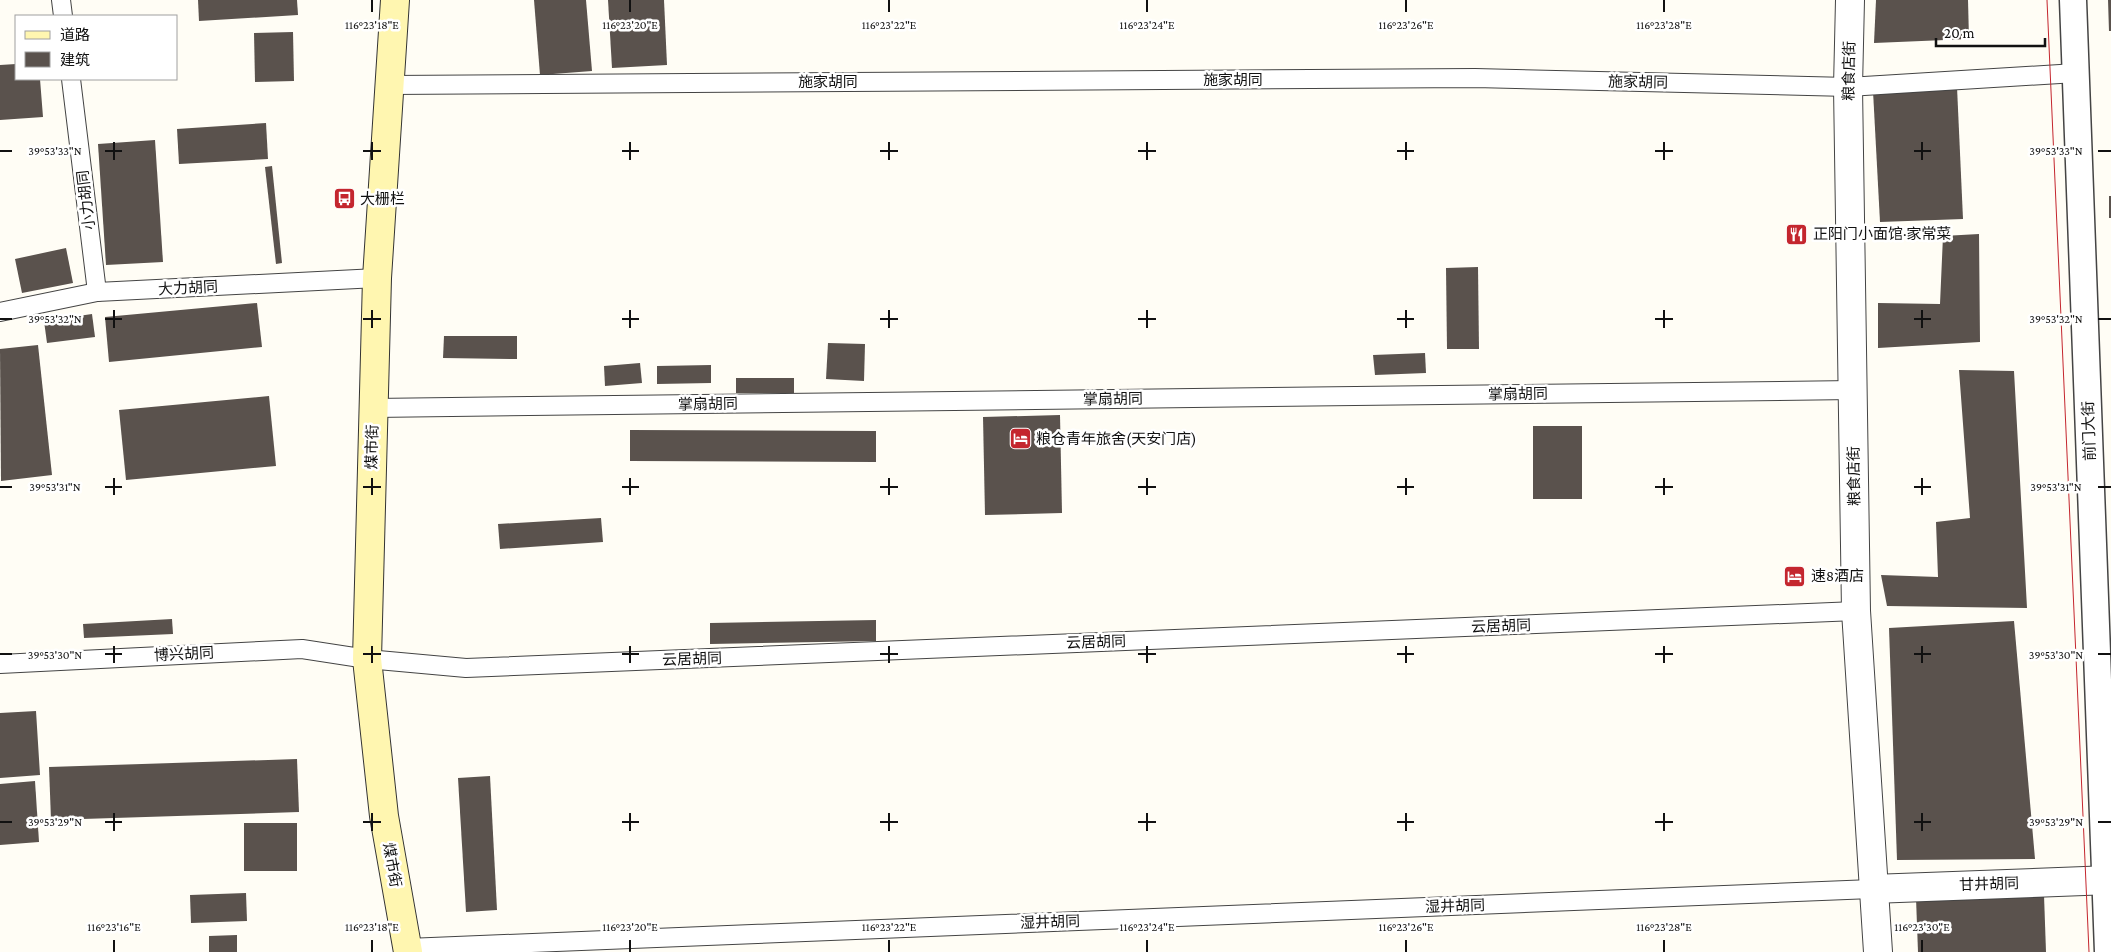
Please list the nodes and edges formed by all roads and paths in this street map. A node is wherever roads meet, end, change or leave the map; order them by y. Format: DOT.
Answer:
graph roads {
  1 [pos="62,0"];
  2 [pos="395,0"];
  3 [pos="1850,0"];
  4 [pos="2074,0"];
  5 [pos="64,15"];
  6 [pos="2076,73"];
  7 [pos="71,80"];
  8 [pos="389,85"];
  9 [pos="1848,87"];
  10 [pos="377,278"];
  11 [pos="97,292"];
  12 [pos="0,312"];
  13 [pos="1853,390"];
  14 [pos="373,408"];
  15 [pos="1856,611"];
  16 [pos="367,659"];
  17 [pos="0,664"];
  18 [pos="2108,880"];
  19 [pos="1872,889"];
  20 [pos="408,950"];
  21 [pos="1878,952"];
  22 [pos="2108,952"];
  1 -- 5 [label="lane"];
  2 -- 8 [label="main road, 煤市街"];
  3 -- 9 [label="street, 粮食店街"];
  4 -- 6 [label="street, 前门大街"];
  6 -- 9 [label="lane, 施家胡同"];
  6 -- 18 [label="street, 前门大街"];
  7 -- 11 [label="lane, 小力胡同"];
  8 -- 9 [label="lane, 施家胡同"];
  8 -- 10 [label="main road, 煤市街"];
  9 -- 13 [label="street, 粮食店街"];
  10 -- 11 [label="lane, 大力胡同"];
  10 -- 14 [label="main road, 煤市街"];
  11 -- 12 [label="lane, 大力胡同"];
  13 -- 14 [label="lane, 掌扇胡同"];
  13 -- 15 [label="street, 粮食店街"];
  14 -- 16 [label="main road, 煤市街"];
  15 -- 16 [label="lane, 云居胡同"];
  15 -- 19 [label="street, 粮食店街"];
  16 -- 17 [label="lane, 博兴胡同"];
  16 -- 20 [label="main road, 煤市街"];
  18 -- 19 [label="street, 甘井胡同"];
  18 -- 22 [label="street, 前门大街"];
  19 -- 20 [label="lane, 湿井胡同"];
  19 -- 21 [label="street, 粮食店街"];
}
